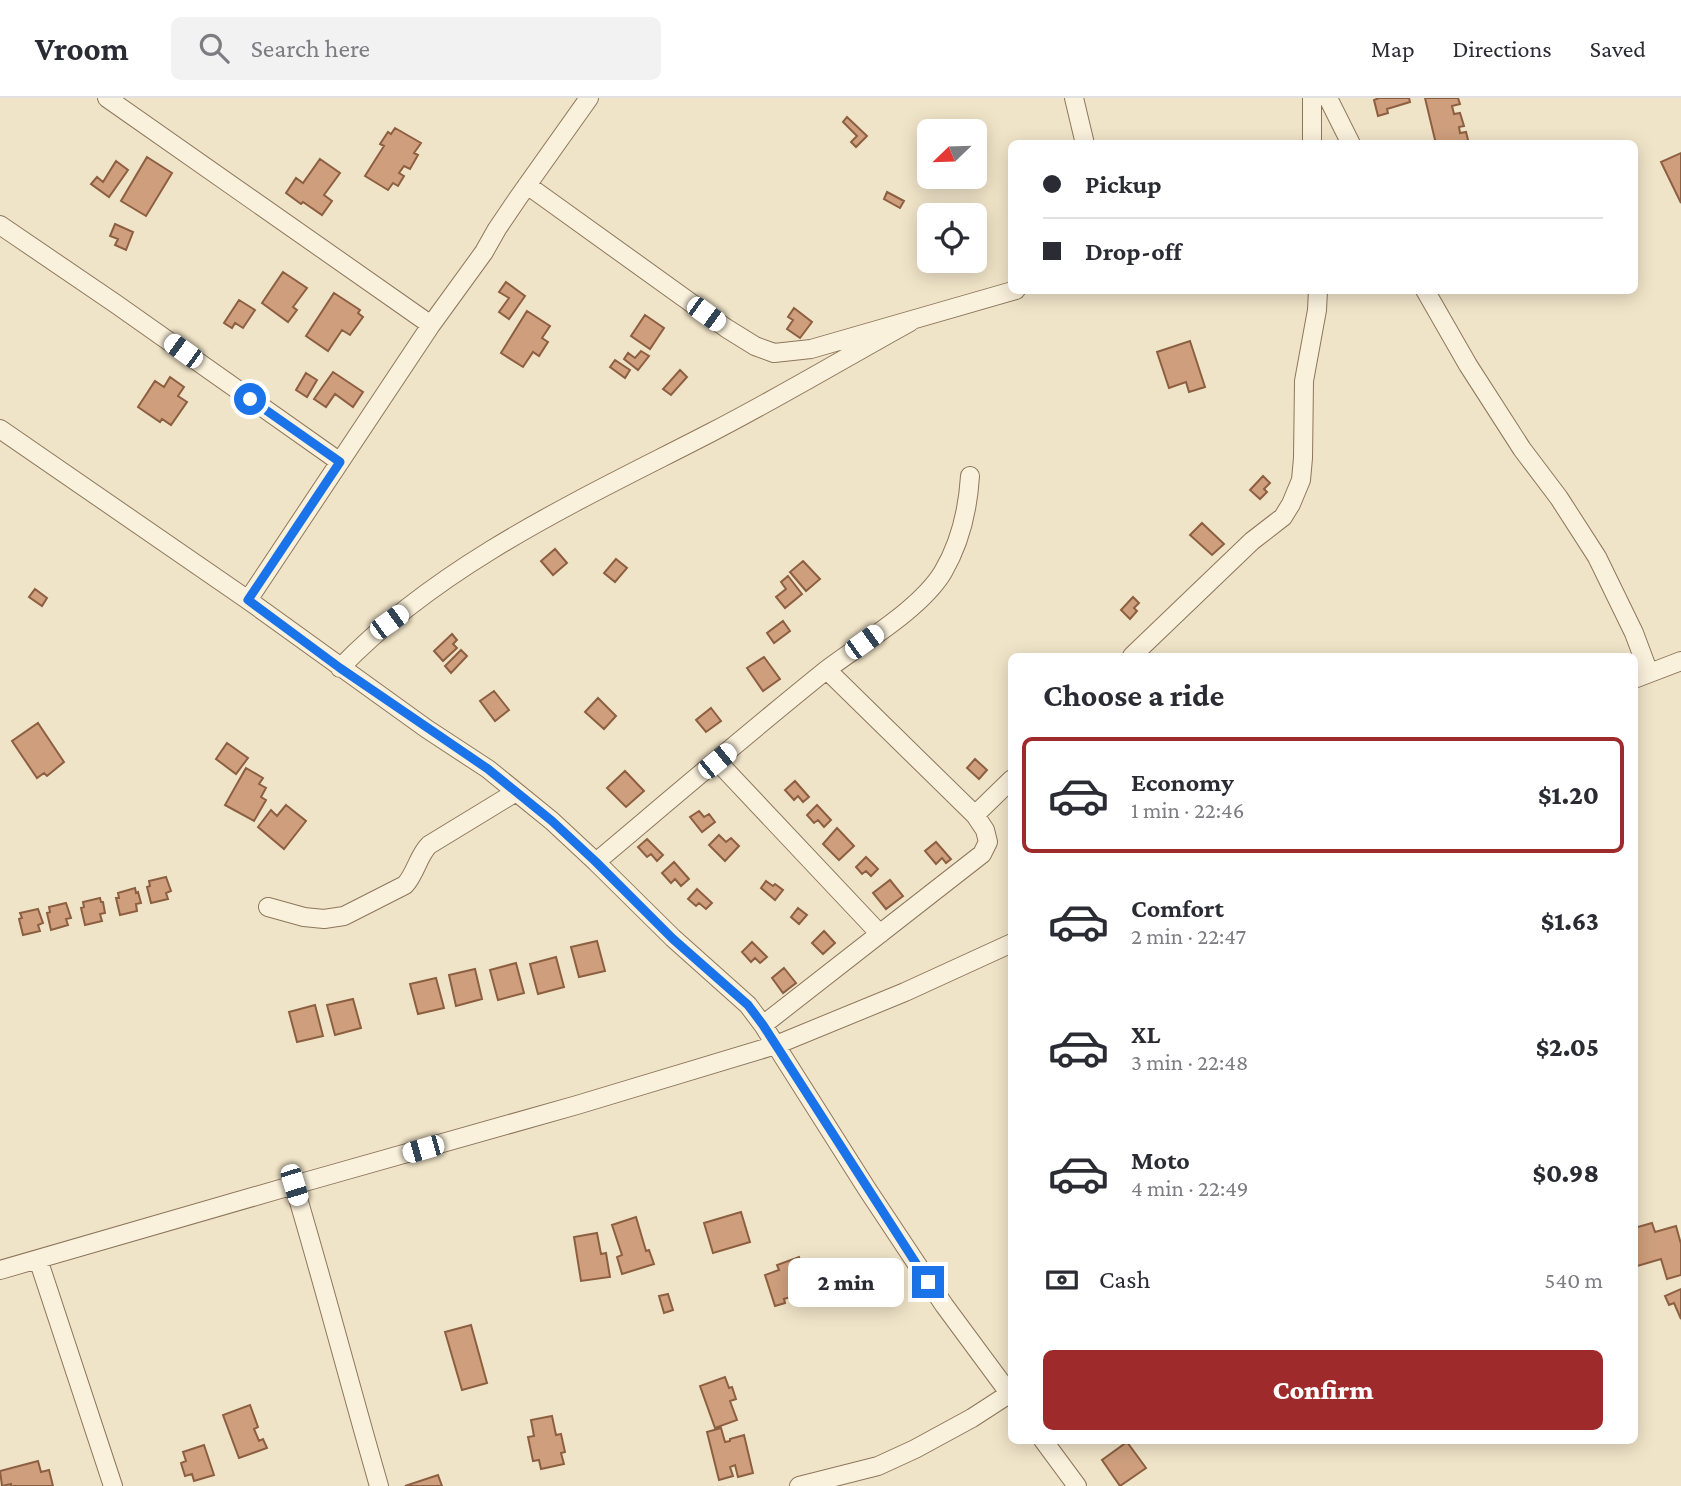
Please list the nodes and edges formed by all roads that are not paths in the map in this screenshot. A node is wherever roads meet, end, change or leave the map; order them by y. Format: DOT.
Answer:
graph roads {
  1 [pos="107,98"];
  2 [pos="589,98"];
  3 [pos="1074,98"];
  4 [pos="1312,98"];
  5 [pos="1328,98"];
  6 [pos="1084,140"];
  7 [pos="1312,140"];
  8 [pos="1349,140"];
  9 [pos="527,186"];
  10 [pos="0,225"];
  11 [pos="1008,292"];
  12 [pos="1318,294"];
  13 [pos="1427,294"];
  14 [pos="910,322"];
  15 [pos="430,325"];
  16 [pos="0,429"];
  17 [pos="340,462"];
  18 [pos="970,476"];
  19 [pos="248,600"];
  20 [pos="1135,653"];
  21 [pos="1638,653"];
  22 [pos="1638,654"];
  23 [pos="1681,661"];
  24 [pos="340,668"];
  25 [pos="827,670"];
  26 [pos="1642,676"];
  27 [pos="717,761"];
  28 [pos="1008,783"];
  29 [pos="516,792"];
  30 [pos="975,815"];
  31 [pos="596,862"];
  32 [pos="268,907"];
  33 [pos="880,934"];
  34 [pos="1008,945"];
  35 [pos="763,1025"];
  36 [pos="776,1045"];
  37 [pos="294,1185"];
  38 [pos="38,1259"];
  39 [pos="0,1270"];
  40 [pos="1008,1393"];
  41 [pos="1008,1397"];
  42 [pos="1046,1444"];
  43 [pos="113,1486"];
  44 [pos="379,1486"];
  45 [pos="799,1486"];
  46 [pos="1077,1486"];
  1 -- 15 [label="street"];
  2 -- 9 [label="street"];
  3 -- 6 [label="street"];
  4 -- 7 [label="street"];
  5 -- 8 [label="street"];
  9 -- 14 [label="street"];
  9 -- 15 [label="street"];
  10 -- 17 [label="street"];
  11 -- 14 [label="street"];
  12 -- 20 [label="street"];
  13 -- 21 [label="street"];
  14 -- 24 [label="street"];
  15 -- 17 [label="street"];
  16 -- 19 [label="street"];
  17 -- 19 [label="street"];
  18 -- 25 [label="street"];
  19 -- 24 [label="street"];
  22 -- 26 [label="street"];
  23 -- 26 [label="street"];
  24 -- 29 [label="street"];
  25 -- 27 [label="street"];
  25 -- 30 [label="street"];
  27 -- 31 [label="street"];
  27 -- 33 [label="street"];
  28 -- 30 [label="street"];
  29 -- 31 [label="street"];
  29 -- 32 [label="street"];
  30 -- 33 [label="street"];
  31 -- 35 [label="street"];
  33 -- 35 [label="street"];
  34 -- 36 [label="street"];
  35 -- 36 [label="street"];
  36 -- 37 [label="street"];
  36 -- 40 [label="street"];
  37 -- 38 [label="street"];
  37 -- 44 [label="street"];
  38 -- 39 [label="street"];
  38 -- 43 [label="street"];
  41 -- 45 [label="street"];
  42 -- 46 [label="street"];
}
